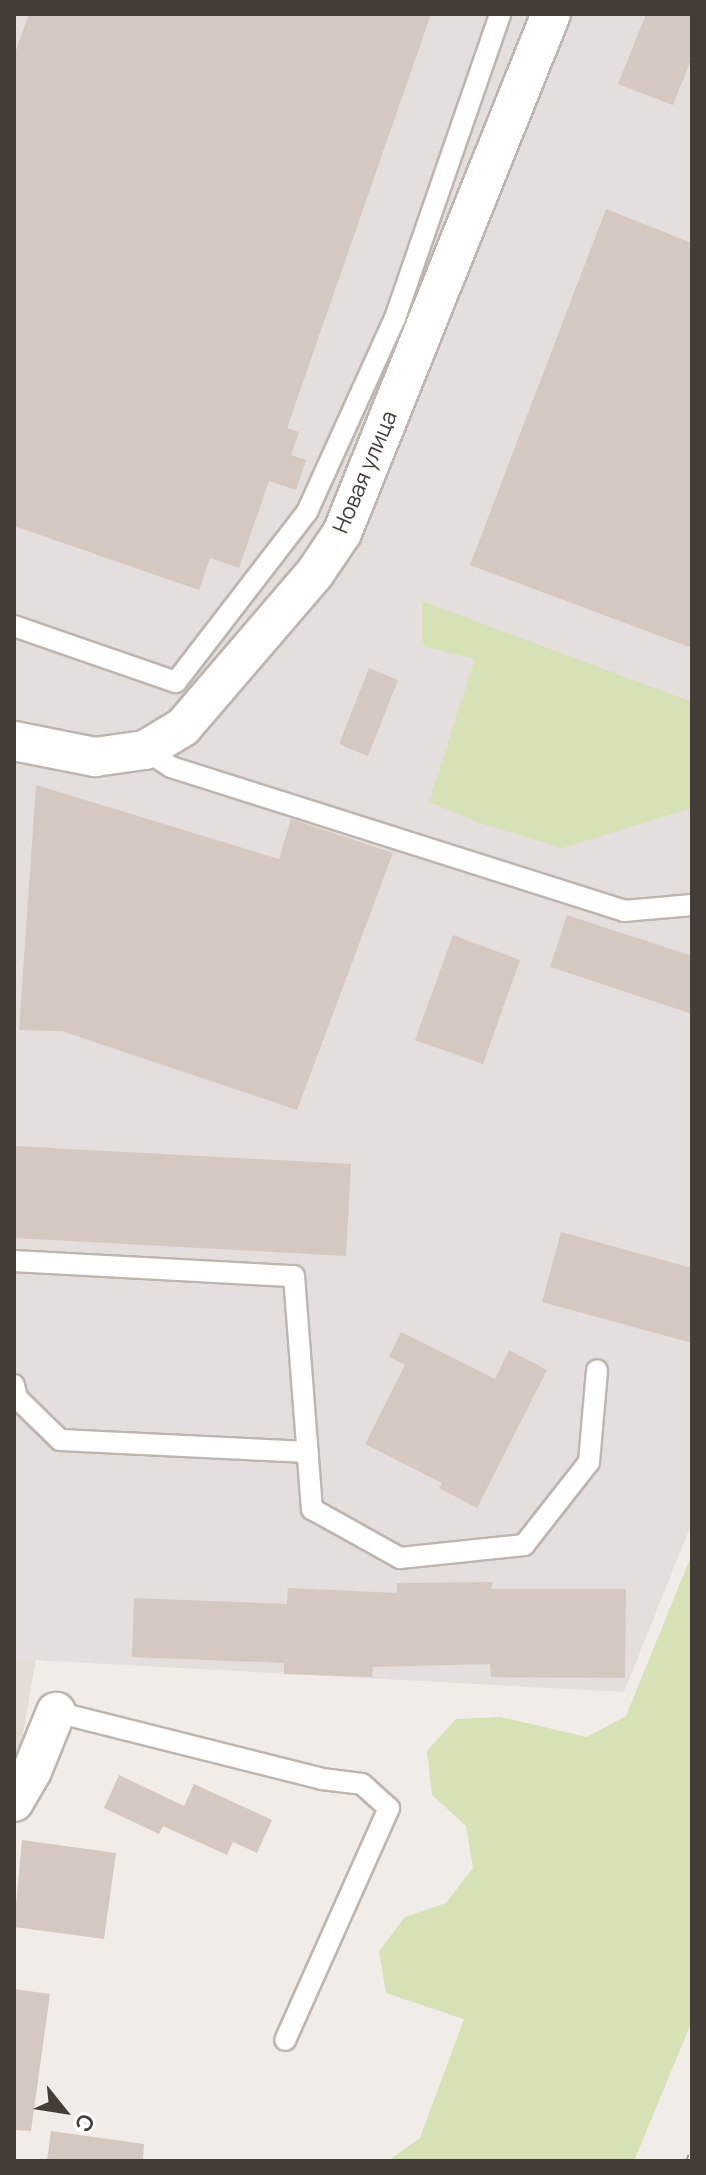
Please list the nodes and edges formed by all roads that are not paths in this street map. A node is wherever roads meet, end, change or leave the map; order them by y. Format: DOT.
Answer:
graph roads {
  1 [pos="500,14"];
  2 [pos="551,14"];
  3 [pos="14,626"];
  4 [pos="14,741"];
  5 [pos="145,750"];
  6 [pos="692,905"];
  7 [pos="14,1261"];
  8 [pos="597,1370"];
  9 [pos="14,1385"];
  10 [pos="308,1452"];
  11 [pos="56,1712"];
  12 [pos="14,1802"];
  13 [pos="285,2040"];
  1 -- 3 [label="lane"];
  2 -- 5 [label="street, Новая улица"];
  4 -- 5 [label="street, Новая улица"];
  5 -- 6 [label="lane"];
  7 -- 10 [label="lane"];
  8 -- 10 [label="lane"];
  9 -- 10 [label="lane"];
  11 -- 12 [label="street"];
  11 -- 13 [label="lane"];
}
